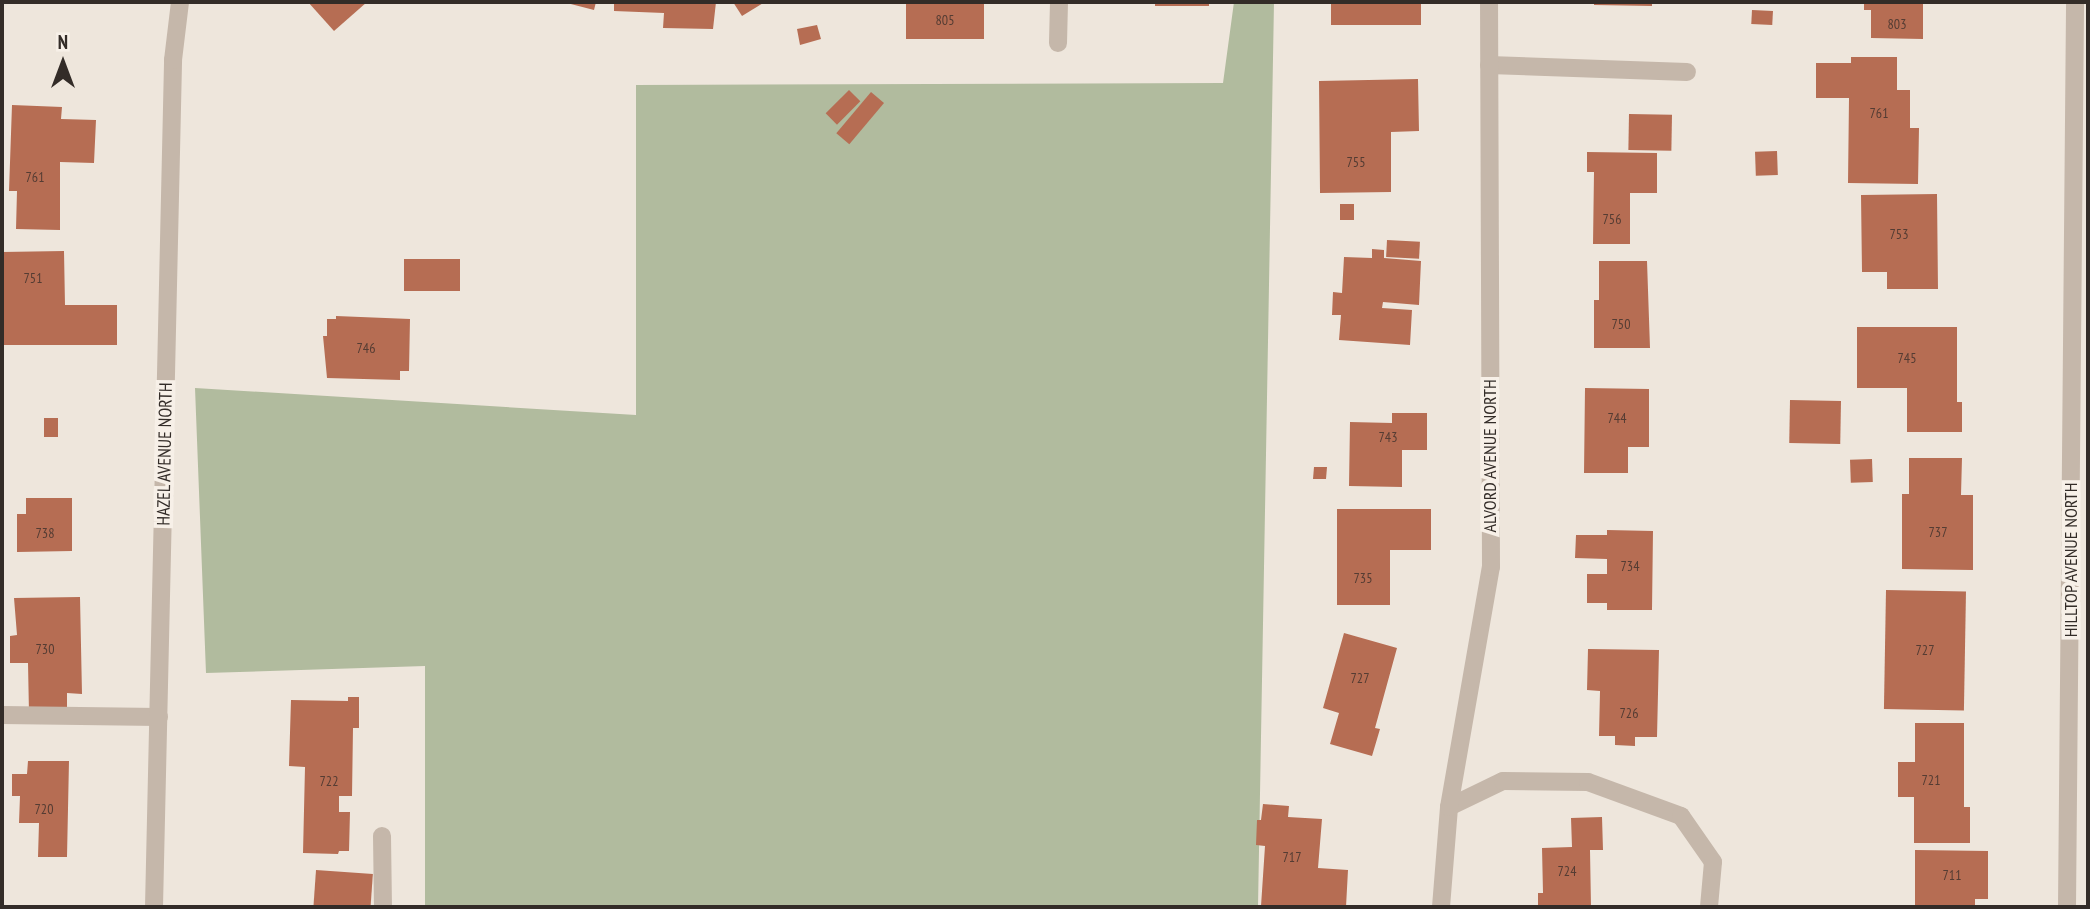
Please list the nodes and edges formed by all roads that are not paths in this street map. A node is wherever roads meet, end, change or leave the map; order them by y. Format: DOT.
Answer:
graph roads {
  1 [pos="180,2"];
  2 [pos="1059,2"];
  3 [pos="1489,2"];
  4 [pos="2075,2"];
  5 [pos="1058,43"];
  6 [pos="1489,65"];
  7 [pos="1687,72"];
  8 [pos="2,715"];
  9 [pos="159,717"];
  10 [pos="1449,807"];
  11 [pos="382,836"];
  12 [pos="155,907"];
  13 [pos="383,907"];
  14 [pos="1441,907"];
  15 [pos="1709,907"];
  16 [pos="2067,907"];
  1 -- 9 [label="street, HAZEL AVENUE NORTH"];
  2 -- 5 [label="street"];
  3 -- 6 [label="street, ALVORD AVENUE NORTH"];
  4 -- 16 [label="street, HILLTOP AVENUE NORTH"];
  6 -- 7 [label="street"];
  6 -- 10 [label="street, ALVORD AVENUE NORTH"];
  8 -- 9 [label="street"];
  9 -- 12 [label="street, HAZEL AVENUE NORTH"];
  10 -- 14 [label="street, ALVORD AVENUE NORTH"];
  10 -- 15 [label="street"];
  11 -- 13 [label="street"];
}
